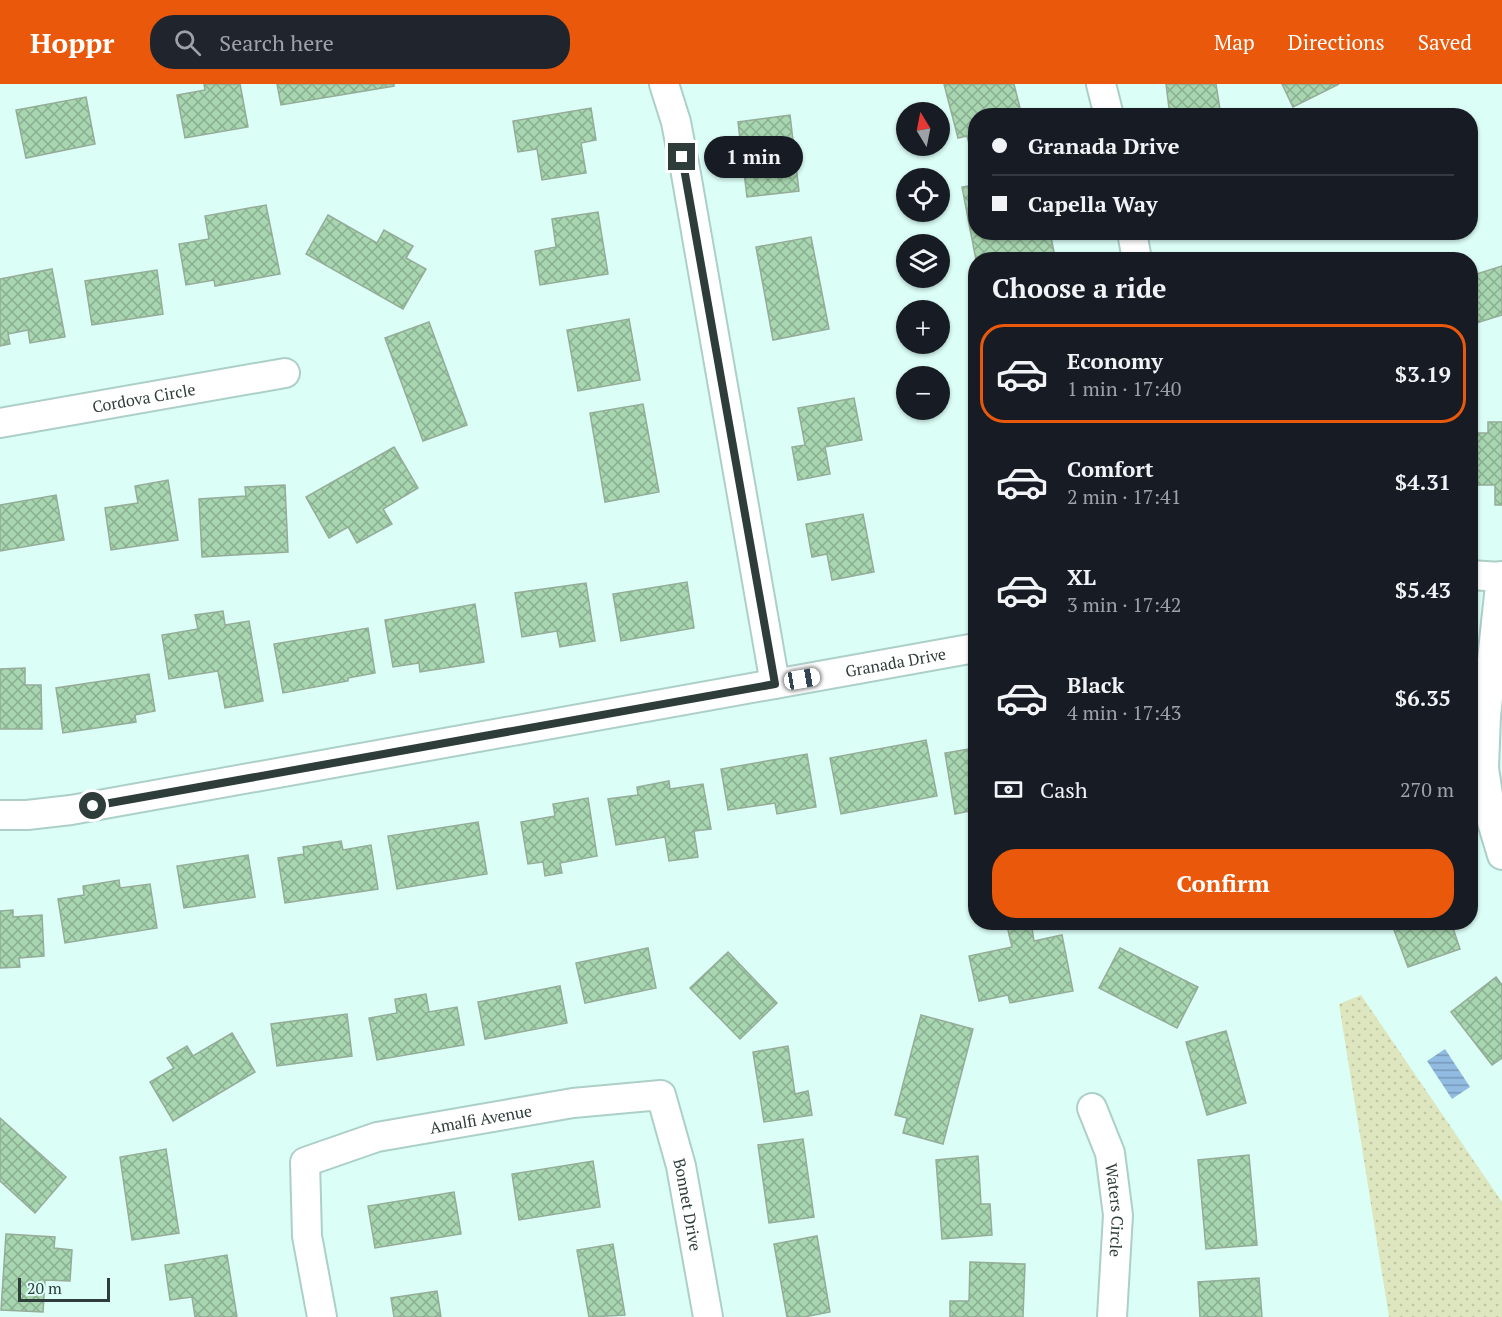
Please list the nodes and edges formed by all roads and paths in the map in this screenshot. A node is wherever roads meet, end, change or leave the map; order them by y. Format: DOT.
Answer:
graph roads {
  1 [pos="664,84"];
  2 [pos="1101,84"];
  3 [pos="1107,108"];
  4 [pos="285,373"];
  5 [pos="0,423"];
  6 [pos="1478,576"];
  7 [pos="1502,577"];
  8 [pos="968,649"];
  9 [pos="775,684"];
  10 [pos="0,815"];
  11 [pos="1502,855"];
  12 [pos="661,1095"];
  13 [pos="1092,1108"];
  14 [pos="322,1317"];
  15 [pos="708,1317"];
  16 [pos="1112,1317"];
  1 -- 9 [label="street"];
  2 -- 3 [label="street"];
  4 -- 5 [label="street, Cordova Circle"];
  6 -- 7 [label="street"];
  7 -- 11 [label="street"];
  8 -- 9 [label="street, Granada Drive"];
  9 -- 10 [label="street, Granada Drive"];
  12 -- 14 [label="street, Amalfi Avenue"];
  12 -- 15 [label="street, Bonnet Drive"];
  13 -- 16 [label="street, Waters Circle"];
}
